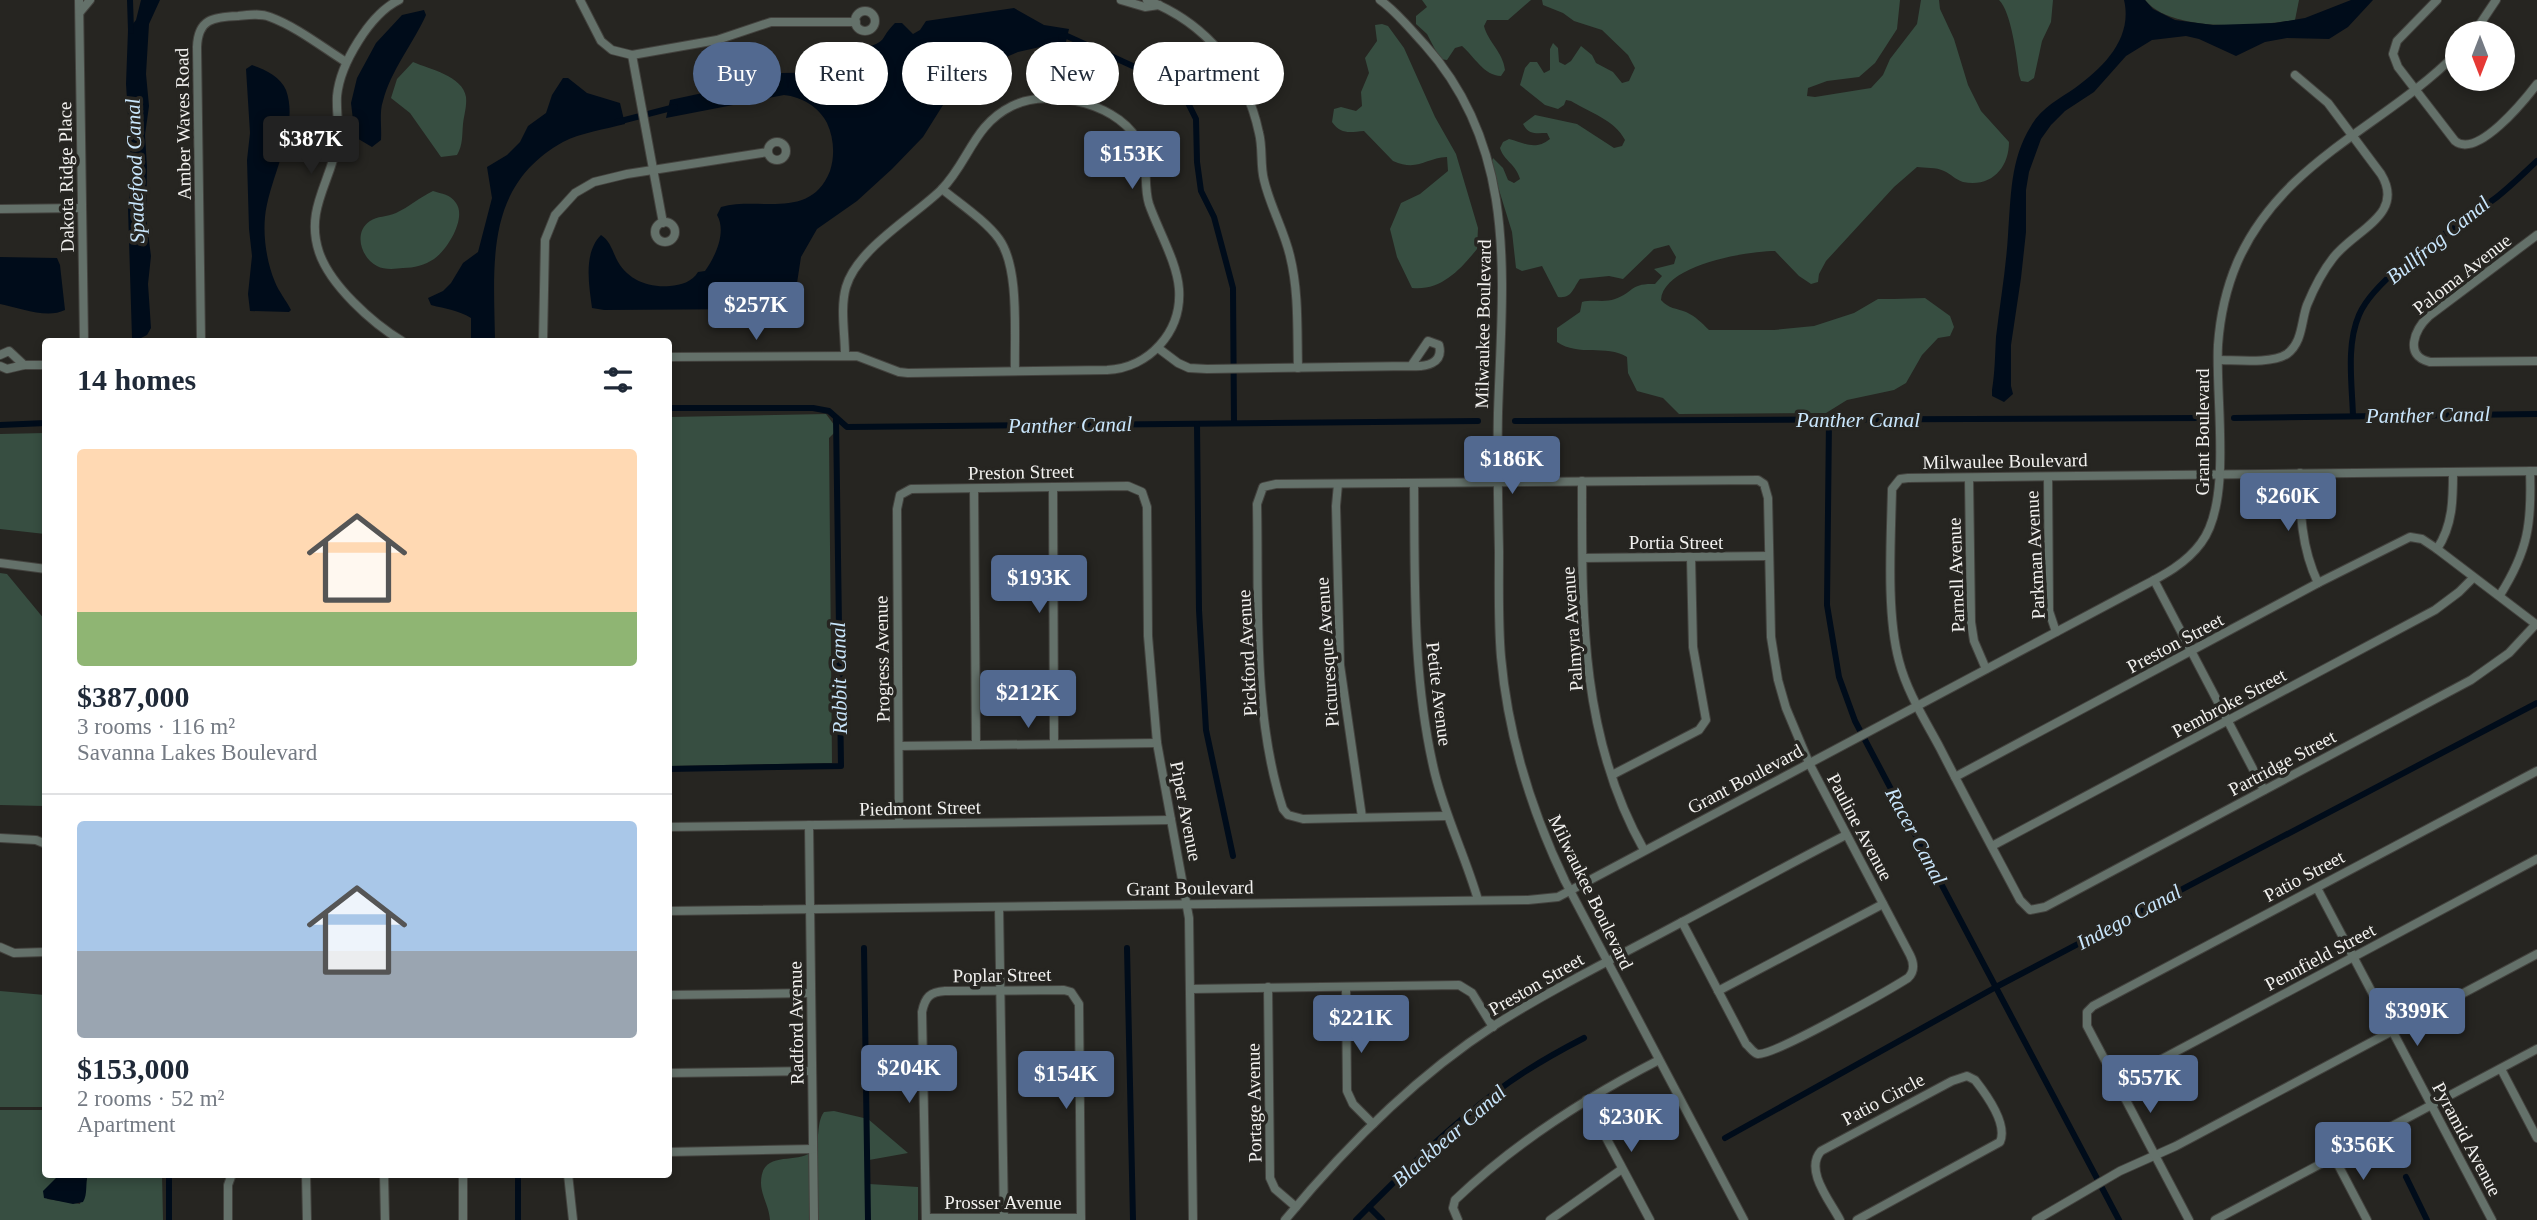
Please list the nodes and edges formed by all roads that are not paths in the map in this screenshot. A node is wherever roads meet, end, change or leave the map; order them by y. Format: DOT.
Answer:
graph roads {
  1 [pos="79,0"];
  2 [pos="90,0"];
  3 [pos="399,0"];
  4 [pos="580,0"];
  5 [pos="1121,0"];
  6 [pos="1147,0"];
  7 [pos="1380,0"];
  8 [pos="2437,0"];
  9 [pos="2496,0"];
  10 [pos="1159,5"];
  11 [pos="80,12"];
  12 [pos="2482,21"];
  13 [pos="856,22"];
  14 [pos="632,55"];
  15 [pos="346,62"];
  16 [pos="2445,63"];
  17 [pos="2295,75"];
  18 [pos="2537,84"];
  19 [pos="2415,89"];
  20 [pos="2352,136"];
  21 [pos="768,152"];
  22 [pos="653,169"];
  23 [pos="942,189"];
  24 [pos="82,208"];
  25 [pos="0,209"];
  26 [pos="663,223"];
  27 [pos="2537,235"];
  28 [pos="84,338"];
  29 [pos="201,338"];
  30 [pos="395,338"];
  31 [pos="543,338"];
  32 [pos="1158,348"];
  33 [pos="0,355"];
  34 [pos="845,355"];
  35 [pos="672,357"];
  36 [pos="2218,360"];
  37 [pos="2537,361"];
  38 [pos="24,365"];
  39 [pos="42,365"];
  40 [pos="0,366"];
  41 [pos="1411,366"];
  42 [pos="1298,368"];
  43 [pos="1015,371"];
  44 [pos="2534,471"];
  45 [pos="2453,472"];
  46 [pos="2300,473"];
  47 [pos="2220,474"];
  48 [pos="2048,477"];
  49 [pos="1969,478"];
  50 [pos="1582,481"];
  51 [pos="1498,482"];
  52 [pos="1413,483"];
  53 [pos="1338,484"];
  54 [pos="1053,487"];
  55 [pos="974,489"];
  56 [pos="1142,492"];
  57 [pos="900,495"];
  58 [pos="2437,549"];
  59 [pos="1769,556"];
  60 [pos="1583,558"];
  61 [pos="1691,558"];
  62 [pos="0,563"];
  63 [pos="42,568"];
  64 [pos="2473,578"];
  65 [pos="2154,580"];
  66 [pos="2318,583"];
  67 [pos="2500,595"];
  68 [pos="2536,624"];
  69 [pos="2056,632"];
  70 [pos="2190,652"];
  71 [pos="1986,669"];
  72 [pos="1917,706"];
  73 [pos="2228,722"];
  74 [pos="1157,743"];
  75 [pos="1054,744"];
  76 [pos="976,745"];
  77 [pos="900,746"];
  78 [pos="1809,763"];
  79 [pos="2537,771"];
  80 [pos="1612,775"];
  81 [pos="1955,777"];
  82 [pos="2264,790"];
  83 [pos="1447,816"];
  84 [pos="1362,817"];
  85 [pos="1171,820"];
  86 [pos="899,823"];
  87 [pos="809,825"];
  88 [pos="672,827"];
  89 [pos="1846,835"];
  90 [pos="0,838"];
  91 [pos="42,843"];
  92 [pos="1992,846"];
  93 [pos="1644,850"];
  94 [pos="2537,859"];
  95 [pos="2317,888"];
  96 [pos="1570,890"];
  97 [pos="1478,900"];
  98 [pos="1883,904"];
  99 [pos="1187,905"];
  100 [pos="999,907"];
  101 [pos="810,909"];
  102 [pos="2030,910"];
  103 [pos="672,911"];
  104 [pos="1682,922"];
  105 [pos="0,947"];
  106 [pos="42,952"];
  107 [pos="2537,954"];
  108 [pos="2353,957"];
  109 [pos="1607,962"];
  110 [pos="1268,987"];
  111 [pos="1346,987"];
  112 [pos="1191,989"];
  113 [pos="1000,990"];
  114 [pos="1718,991"];
  115 [pos="811,993"];
  116 [pos="672,995"];
  117 [pos="1493,1027"];
  118 [pos="2392,1031"];
  119 [pos="2537,1049"];
  120 [pos="1660,1059"];
  121 [pos="2501,1069"];
  122 [pos="812,1071"];
  123 [pos="672,1073"];
  124 [pos="2117,1083"];
  125 [pos="1586,1100"];
  126 [pos="2431,1106"];
  127 [pos="1373,1124"];
  128 [pos="2537,1138"];
  129 [pos="813,1149"];
  130 [pos="672,1152"];
  131 [pos="2155,1156"];
  132 [pos="2334,1157"];
  133 [pos="1622,1169"];
  134 [pos="231,1178"];
  135 [pos="306,1178"];
  136 [pos="384,1178"];
  137 [pos="463,1178"];
  138 [pos="568,1178"];
  139 [pos="1296,1207"];
  140 [pos="2050,1216"];
  141 [pos="926,1219"];
  142 [pos="1004,1219"];
  143 [pos="1081,1219"];
  144 [pos="228,1220"];
  145 [pos="307,1220"];
  146 [pos="385,1220"];
  147 [pos="463,1220"];
  148 [pos="573,1220"];
  149 [pos="814,1220"];
  150 [pos="1193,1220"];
  151 [pos="1285,1220"];
  152 [pos="1458,1220"];
  153 [pos="1550,1220"];
  154 [pos="1650,1220"];
  155 [pos="1744,1220"];
  156 [pos="1840,1220"];
  157 [pos="1857,1220"];
  158 [pos="2036,1220"];
  159 [pos="2189,1220"];
  160 [pos="2215,1220"];
  161 [pos="2367,1220"];
  162 [pos="2492,1220"];
  1 -- 11 [label="street, Dakota Ridge Place"];
  2 -- 11 [label="street"];
  3 -- 15 [label="street"];
  4 -- 14 [label="street"];
  5 -- 10 [label="street"];
  6 -- 10 [label="street"];
  7 -- 51 [label="street, Milwaukee Boulevard"];
  8 -- 19 [label="street"];
  9 -- 12 [label="street"];
  10 -- 42 [label="street"];
  11 -- 24 [label="street, Dakota Ridge Place"];
  13 -- 14 [label="street"];
  14 -- 22 [label="street"];
  15 -- 29 [label="street, Amber Waves Road"];
  15 -- 30 [label="street"];
  16 -- 19 [label="street, Grant Boulevard"];
  17 -- 20 [label="street"];
  18 -- 19 [label="street"];
  19 -- 20 [label="street, Grant Boulevard"];
  20 -- 36 [label="street, Grant Boulevard"];
  20 -- 36 [label="street"];
  21 -- 22 [label="street"];
  22 -- 26 [label="street"];
  22 -- 31 [label="street"];
  23 -- 32 [label="street"];
  23 -- 34 [label="street"];
  23 -- 43 [label="street"];
  24 -- 25 [label="street"];
  24 -- 28 [label="street, Dakota Ridge Place"];
  27 -- 37 [label="street, Paloma Avenue"];
  32 -- 42 [label="street"];
  32 -- 43 [label="street"];
  33 -- 38 [label="street"];
  34 -- 35 [label="street"];
  34 -- 43 [label="street"];
  36 -- 47 [label="street, Grant Boulevard"];
  38 -- 39 [label="street"];
  38 -- 40 [label="street"];
  41 -- 42 [label="street"];
  44 -- 45 [label="street"];
  44 -- 67 [label="street"];
  45 -- 46 [label="street"];
  45 -- 58 [label="street"];
  46 -- 47 [label="street"];
  46 -- 66 [label="street"];
  47 -- 48 [label="street, Milwaulee Boulevard"];
  47 -- 65 [label="street, Grant Boulevard"];
  48 -- 49 [label="street, Milwaulee Boulevard"];
  48 -- 69 [label="street, Parkman Avenue"];
  49 -- 71 [label="street, Parnell Avenue"];
  49 -- 72 [label="street, Milwaulee Boulevard"];
  50 -- 51 [label="street"];
  50 -- 59 [label="street, Pauline Avenue"];
  50 -- 60 [label="street, Palmyra Avenue"];
  51 -- 52 [label="street"];
  51 -- 96 [label="street, Milwaukee Boulevard"];
  52 -- 53 [label="street"];
  52 -- 83 [label="street, Petite Avenue"];
  53 -- 84 [label="street, Picturesque Avenue"];
  53 -- 84 [label="street, Pickford Avenue"];
  54 -- 55 [label="street, Preston Street"];
  54 -- 56 [label="street, Preston Street"];
  54 -- 75 [label="street"];
  55 -- 57 [label="street, Preston Street"];
  55 -- 76 [label="street"];
  56 -- 74 [label="street, Piper Avenue"];
  57 -- 77 [label="street, Progress Avenue"];
  58 -- 64 [label="street"];
  58 -- 66 [label="street, Preston Street"];
  59 -- 61 [label="street, Portia Street"];
  59 -- 78 [label="street, Pauline Avenue"];
  60 -- 61 [label="street, Portia Street"];
  60 -- 80 [label="street, Palmyra Avenue"];
  61 -- 80 [label="street"];
  62 -- 63 [label="street"];
  64 -- 67 [label="street"];
  64 -- 73 [label="street, Pembroke Street"];
  65 -- 69 [label="street, Grant Boulevard"];
  65 -- 70 [label="street"];
  66 -- 70 [label="street, Preston Street"];
  67 -- 68 [label="street"];
  68 -- 82 [label="street, Partridge Street"];
  69 -- 71 [label="street, Grant Boulevard"];
  70 -- 73 [label="street"];
  70 -- 81 [label="street, Preston Street"];
  71 -- 72 [label="street, Grant Boulevard"];
  72 -- 78 [label="street, Grant Boulevard"];
  72 -- 81 [label="street, Milwaulee Boulevard"];
  73 -- 82 [label="street"];
  73 -- 92 [label="street, Pembroke Street"];
  74 -- 75 [label="street"];
  74 -- 85 [label="street, Piper Avenue"];
  75 -- 76 [label="street"];
  76 -- 77 [label="street"];
  77 -- 86 [label="street, Progress Avenue"];
  78 -- 89 [label="street, Pauline Avenue"];
  78 -- 93 [label="street, Grant Boulevard"];
  79 -- 95 [label="street, Patio Street"];
  80 -- 93 [label="street, Palmyra Avenue"];
  81 -- 92 [label="street, Milwaulee Boulevard"];
  82 -- 102 [label="street, Partridge Street"];
  83 -- 84 [label="street"];
  83 -- 97 [label="street, Petite Avenue"];
  85 -- 86 [label="street, Piedmont Street"];
  85 -- 99 [label="street, Piper Avenue"];
  86 -- 87 [label="street, Piedmont Street"];
  87 -- 88 [label="street, Piedmont Street"];
  87 -- 101 [label="street, Radford Avenue"];
  89 -- 98 [label="street, Pauline Avenue"];
  89 -- 104 [label="street, Preston Street"];
  90 -- 91 [label="street"];
  92 -- 102 [label="street, Milwaulee Boulevard"];
  93 -- 96 [label="street, Grant Boulevard"];
  94 -- 108 [label="street, Pennfield Street"];
  95 -- 108 [label="street, Pyramid Avenue"];
  95 -- 124 [label="street, Patio Street"];
  96 -- 97 [label="street, Grant Boulevard"];
  96 -- 109 [label="street, Milwaukee Boulevard"];
  97 -- 99 [label="street, Grant Boulevard"];
  98 -- 114 [label="street"];
  98 -- 114 [label="street, Pauline Avenue"];
  99 -- 100 [label="street, Grant Boulevard"];
  99 -- 112 [label="street, Piper Avenue"];
  100 -- 101 [label="street, Grant Boulevard"];
  100 -- 113 [label="street"];
  101 -- 103 [label="street, Grant Boulevard"];
  101 -- 115 [label="street, Radford Avenue"];
  104 -- 109 [label="street, Preston Street"];
  104 -- 114 [label="street"];
  105 -- 106 [label="street"];
  107 -- 118 [label="street"];
  108 -- 118 [label="street, Pyramid Avenue"];
  108 -- 124 [label="street, Pennfield Street"];
  109 -- 117 [label="street, Preston Street"];
  109 -- 120 [label="street, Milwaukee Boulevard"];
  110 -- 111 [label="street"];
  110 -- 112 [label="street"];
  110 -- 139 [label="street, Portage Avenue"];
  111 -- 117 [label="street"];
  111 -- 127 [label="street"];
  112 -- 150 [label="street, Piper Avenue"];
  113 -- 141 [label="street, Poplar Street"];
  113 -- 142 [label="street"];
  113 -- 143 [label="street, Poplar Street"];
  115 -- 116 [label="street"];
  115 -- 122 [label="street, Radford Avenue"];
  117 -- 127 [label="street, Preston Street"];
  118 -- 126 [label="street, Pyramid Avenue"];
  118 -- 131 [label="street"];
  119 -- 121 [label="street"];
  120 -- 125 [label="street"];
  120 -- 155 [label="street, Milwaukee Boulevard"];
  121 -- 126 [label="street"];
  121 -- 128 [label="street"];
  122 -- 123 [label="street"];
  122 -- 129 [label="street, Radford Avenue"];
  124 -- 131 [label="street"];
  125 -- 133 [label="street"];
  125 -- 152 [label="street"];
  126 -- 132 [label="street"];
  126 -- 162 [label="street, Pyramid Avenue"];
  127 -- 139 [label="street, Preston Street"];
  129 -- 130 [label="street"];
  129 -- 149 [label="street, Radford Avenue"];
  131 -- 140 [label="street"];
  131 -- 159 [label="street"];
  132 -- 160 [label="street"];
  132 -- 161 [label="street"];
  133 -- 153 [label="street"];
  133 -- 154 [label="street"];
  134 -- 144 [label="street"];
  135 -- 145 [label="street"];
  136 -- 146 [label="street"];
  137 -- 147 [label="street"];
  138 -- 148 [label="street"];
  139 -- 151 [label="street, Preston Street"];
  140 -- 158 [label="street"];
  141 -- 142 [label="street, Prosser Avenue"];
  142 -- 143 [label="street, Prosser Avenue"];
  156 -- 157 [label="street, Patio Circle"];
}
